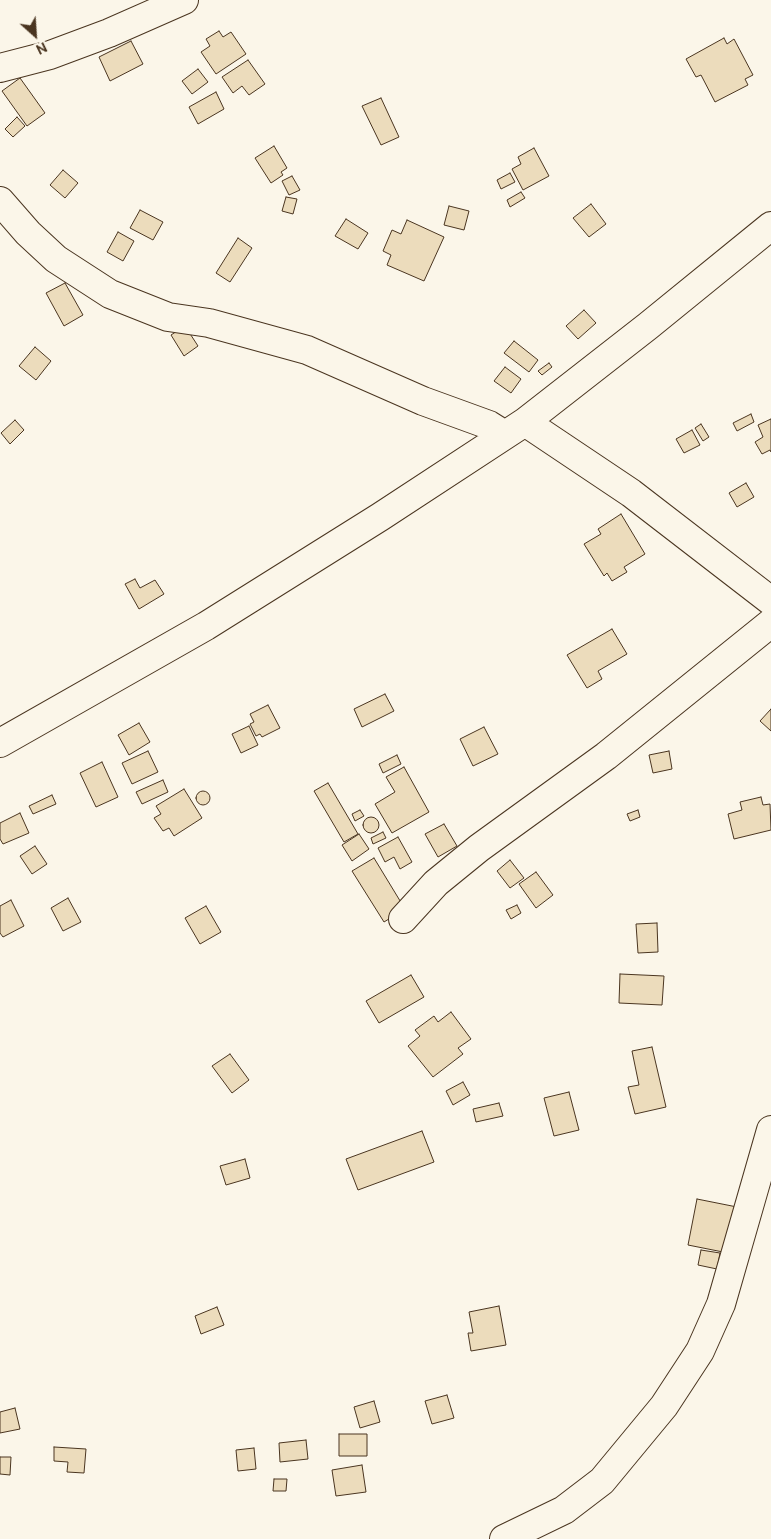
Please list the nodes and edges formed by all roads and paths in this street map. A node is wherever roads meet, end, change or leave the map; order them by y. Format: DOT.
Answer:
graph roads {
  1 [pos="184,0"];
  2 [pos="0,68"];
  3 [pos="0,201"];
  4 [pos="771,226"];
  5 [pos="515,428"];
  6 [pos="771,601"];
  7 [pos="771,623"];
  8 [pos="0,743"];
  9 [pos="403,919"];
  10 [pos="771,1130"];
  11 [pos="504,1539"];
  1 -- 2 [label="street"];
  3 -- 5 [label="street"];
  4 -- 5 [label="street"];
  5 -- 6 [label="street"];
  5 -- 8 [label="street"];
  7 -- 9 [label="street"];
  10 -- 11 [label="street"];
}
